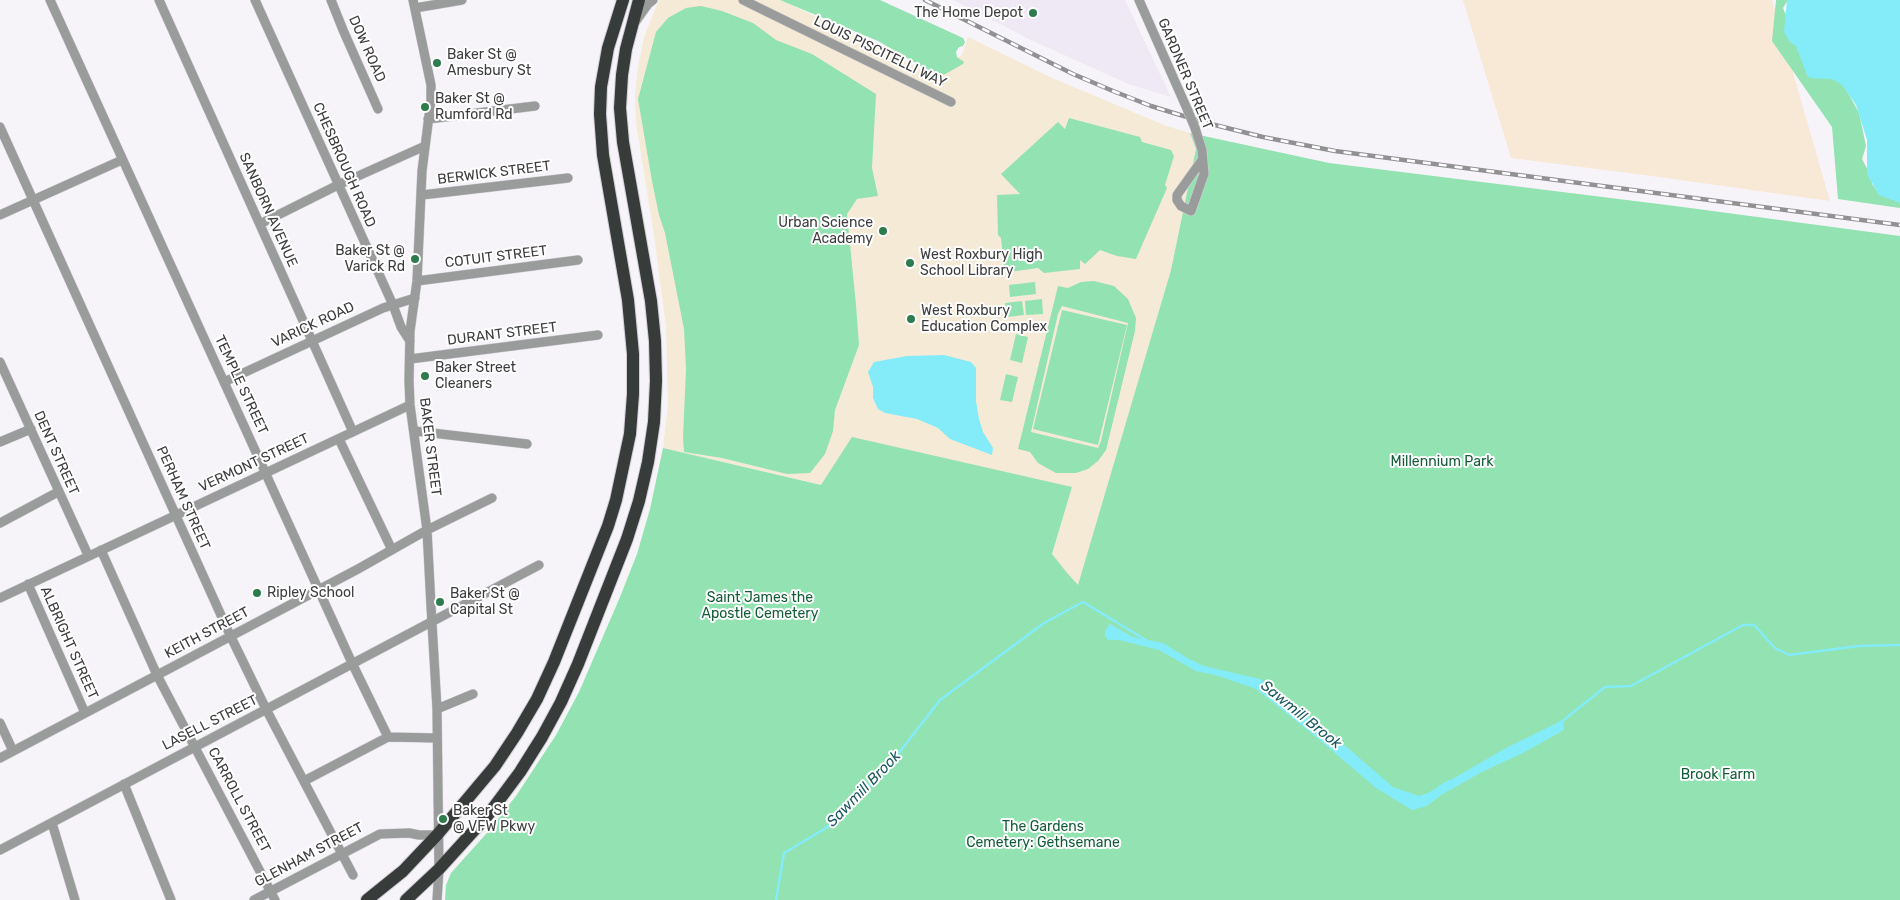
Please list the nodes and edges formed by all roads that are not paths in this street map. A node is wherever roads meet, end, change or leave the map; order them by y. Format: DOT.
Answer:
graph roads {
  1 [pos="50,0"];
  2 [pos="159,0"];
  3 [pos="255,0"];
  4 [pos="331,0"];
  5 [pos="462,0"];
  6 [pos="623,0"];
  7 [pos="639,0"];
  8 [pos="653,0"];
  9 [pos="743,0"];
  10 [pos="1139,0"];
  11 [pos="414,4"];
  12 [pos="630,29"];
  13 [pos="950,102"];
  14 [pos="535,106"];
  15 [pos="378,109"];
  16 [pos="428,119"];
  17 [pos="0,128"];
  18 [pos="425,146"];
  19 [pos="122,160"];
  20 [pos="1202,160"];
  21 [pos="568,178"];
  22 [pos="338,185"];
  23 [pos="422,195"];
  24 [pos="32,201"];
  25 [pos="0,216"];
  26 [pos="260,224"];
  27 [pos="578,260"];
  28 [pos="644,260"];
  29 [pos="622,263"];
  30 [pos="418,281"];
  31 [pos="415,298"];
  32 [pos="393,305"];
  33 [pos="598,335"];
  34 [pos="312,341"];
  35 [pos="410,341"];
  36 [pos="410,359"];
  37 [pos="1,366"];
  38 [pos="224,382"];
  39 [pos="410,405"];
  40 [pos="31,429"];
  41 [pos="353,432"];
  42 [pos="415,432"];
  43 [pos="339,439"];
  44 [pos="0,442"];
  45 [pos="527,444"];
  46 [pos="265,472"];
  47 [pos="58,492"];
  48 [pos="492,498"];
  49 [pos="175,516"];
  50 [pos="0,523"];
  51 [pos="427,530"];
  52 [pos="101,550"];
  53 [pos="392,550"];
  54 [pos="88,555"];
  55 [pos="539,564"];
  56 [pos="28,584"];
  57 [pos="318,590"];
  58 [pos="0,598"];
  59 [pos="432,620"];
  60 [pos="230,635"];
  61 [pos="352,663"];
  62 [pos="157,675"];
  63 [pos="473,694"];
  64 [pos="266,709"];
  65 [pos="436,710"];
  66 [pos="85,712"];
  67 [pos="0,723"];
  68 [pos="388,737"];
  69 [pos="437,738"];
  70 [pos="194,746"];
  71 [pos="13,751"];
  72 [pos="0,758"];
  73 [pos="304,781"];
  74 [pos="124,784"];
  75 [pos="52,823"];
  76 [pos="437,835"];
  77 [pos="0,850"];
  78 [pos="342,854"];
  79 [pos="439,869"];
  80 [pos="353,874"];
  81 [pos="270,891"];
  82 [pos="74,900"];
  83 [pos="171,900"];
  84 [pos="254,900"];
  85 [pos="275,900"];
  86 [pos="367,900"];
  87 [pos="407,900"];
  88 [pos="424,900"];
  89 [pos="437,900"];
  1 -- 19 [label="street, TEMPLE STREET"];
  2 -- 26 [label="street, SANBORN AVENUE"];
  3 -- 22 [label="street, CHESBROUGH ROAD"];
  4 -- 15 [label="street, DOW ROAD"];
  5 -- 11 [label="street"];
  6 -- 29 [label="highway"];
  7 -- 12 [label="highway"];
  8 -- 12 [label="street"];
  9 -- 13 [label="street, LOUIS PISCITELLI WAY"];
  10 -- 20 [label="street, GARDNER STREET, bridge"];
  11 -- 16 [label="street, BAKER STREET"];
  12 -- 28 [label="highway"];
  14 -- 16 [label="street"];
  16 -- 18 [label="street, BAKER STREET"];
  17 -- 24 [label="street, PERHAM STREET"];
  18 -- 22 [label="street"];
  18 -- 23 [label="street, BAKER STREET"];
  19 -- 24 [label="street"];
  19 -- 38 [label="street, TEMPLE STREET"];
  20 -- 20 [label="street, GARDNER STREET"];
  21 -- 23 [label="street, BERWICK STREET"];
  22 -- 26 [label="street"];
  22 -- 32 [label="street, CHESBROUGH ROAD"];
  23 -- 30 [label="street, BAKER STREET"];
  24 -- 25 [label="street"];
  24 -- 49 [label="street, PERHAM STREET"];
  26 -- 34 [label="street, SANBORN AVENUE"];
  27 -- 30 [label="street, COTUIT STREET"];
  28 -- 29 [label="highway"];
  28 -- 79 [label="highway"];
  29 -- 76 [label="highway"];
  30 -- 31 [label="street, BAKER STREET"];
  31 -- 32 [label="street, VARICK ROAD"];
  31 -- 35 [label="street, BAKER STREET"];
  32 -- 34 [label="street, VARICK ROAD"];
  32 -- 35 [label="street, CHESBROUGH ROAD"];
  33 -- 36 [label="street, DURANT STREET"];
  34 -- 38 [label="street, VARICK ROAD"];
  34 -- 41 [label="street, SANBORN AVENUE"];
  35 -- 36 [label="street, BAKER STREET"];
  36 -- 39 [label="street, BAKER STREET"];
  37 -- 40 [label="street, DENT STREET"];
  38 -- 46 [label="street, TEMPLE STREET"];
  39 -- 41 [label="street, VERMONT STREET"];
  39 -- 42 [label="street, BAKER STREET"];
  40 -- 44 [label="street"];
  40 -- 47 [label="street, DENT STREET"];
  41 -- 43 [label="street, VERMONT STREET"];
  42 -- 45 [label="street"];
  42 -- 51 [label="street, BAKER STREET"];
  43 -- 46 [label="street, VERMONT STREET"];
  43 -- 53 [label="street"];
  46 -- 49 [label="street, VERMONT STREET"];
  46 -- 57 [label="street, TEMPLE STREET"];
  47 -- 50 [label="street"];
  47 -- 54 [label="street, DENT STREET"];
  48 -- 51 [label="street, KEITH STREET"];
  49 -- 52 [label="street, VERMONT STREET"];
  49 -- 60 [label="street, PERHAM STREET"];
  51 -- 53 [label="street, KEITH STREET"];
  51 -- 59 [label="street, BAKER STREET"];
  52 -- 54 [label="street, VERMONT STREET"];
  52 -- 62 [label="street, CARROLL STREET"];
  53 -- 57 [label="street, KEITH STREET"];
  54 -- 56 [label="street, VERMONT STREET"];
  55 -- 59 [label="street, LASELL STREET"];
  56 -- 58 [label="street, VERMONT STREET"];
  56 -- 66 [label="street, ALBRIGHT STREET"];
  57 -- 60 [label="street, KEITH STREET"];
  57 -- 61 [label="street, TEMPLE STREET"];
  59 -- 61 [label="street, LASELL STREET"];
  59 -- 65 [label="street, BAKER STREET"];
  60 -- 62 [label="street, KEITH STREET"];
  60 -- 64 [label="street, PERHAM STREET"];
  61 -- 64 [label="street, LASELL STREET"];
  61 -- 68 [label="street, TEMPLE STREET"];
  62 -- 66 [label="street, KEITH STREET"];
  62 -- 70 [label="street, CARROLL STREET"];
  63 -- 65 [label="street"];
  64 -- 70 [label="street, LASELL STREET"];
  64 -- 73 [label="street, PERHAM STREET"];
  65 -- 69 [label="street, BAKER STREET"];
  66 -- 71 [label="street, KEITH STREET"];
  67 -- 71 [label="street"];
  68 -- 69 [label="street"];
  68 -- 73 [label="street"];
  69 -- 76 [label="street, BAKER STREET"];
  70 -- 74 [label="street, LASELL STREET"];
  70 -- 81 [label="street, CARROLL STREET"];
  71 -- 72 [label="street, KEITH STREET"];
  73 -- 78 [label="street, PERHAM STREET"];
  74 -- 75 [label="street, LASELL STREET"];
  74 -- 83 [label="street"];
  75 -- 77 [label="street, LASELL STREET"];
  75 -- 82 [label="street"];
  76 -- 78 [label="street, GLENHAM STREET"];
  76 -- 79 [label="street, BAKER STREET"];
  76 -- 86 [label="highway"];
  78 -- 80 [label="street, PERHAM STREET"];
  78 -- 81 [label="street, GLENHAM STREET"];
  79 -- 87 [label="highway"];
  79 -- 89 [label="street, BAKER STREET"];
  81 -- 84 [label="street, GLENHAM STREET"];
  81 -- 85 [label="street, CARROLL STREET"];
  87 -- 88 [label="highway"];
}
